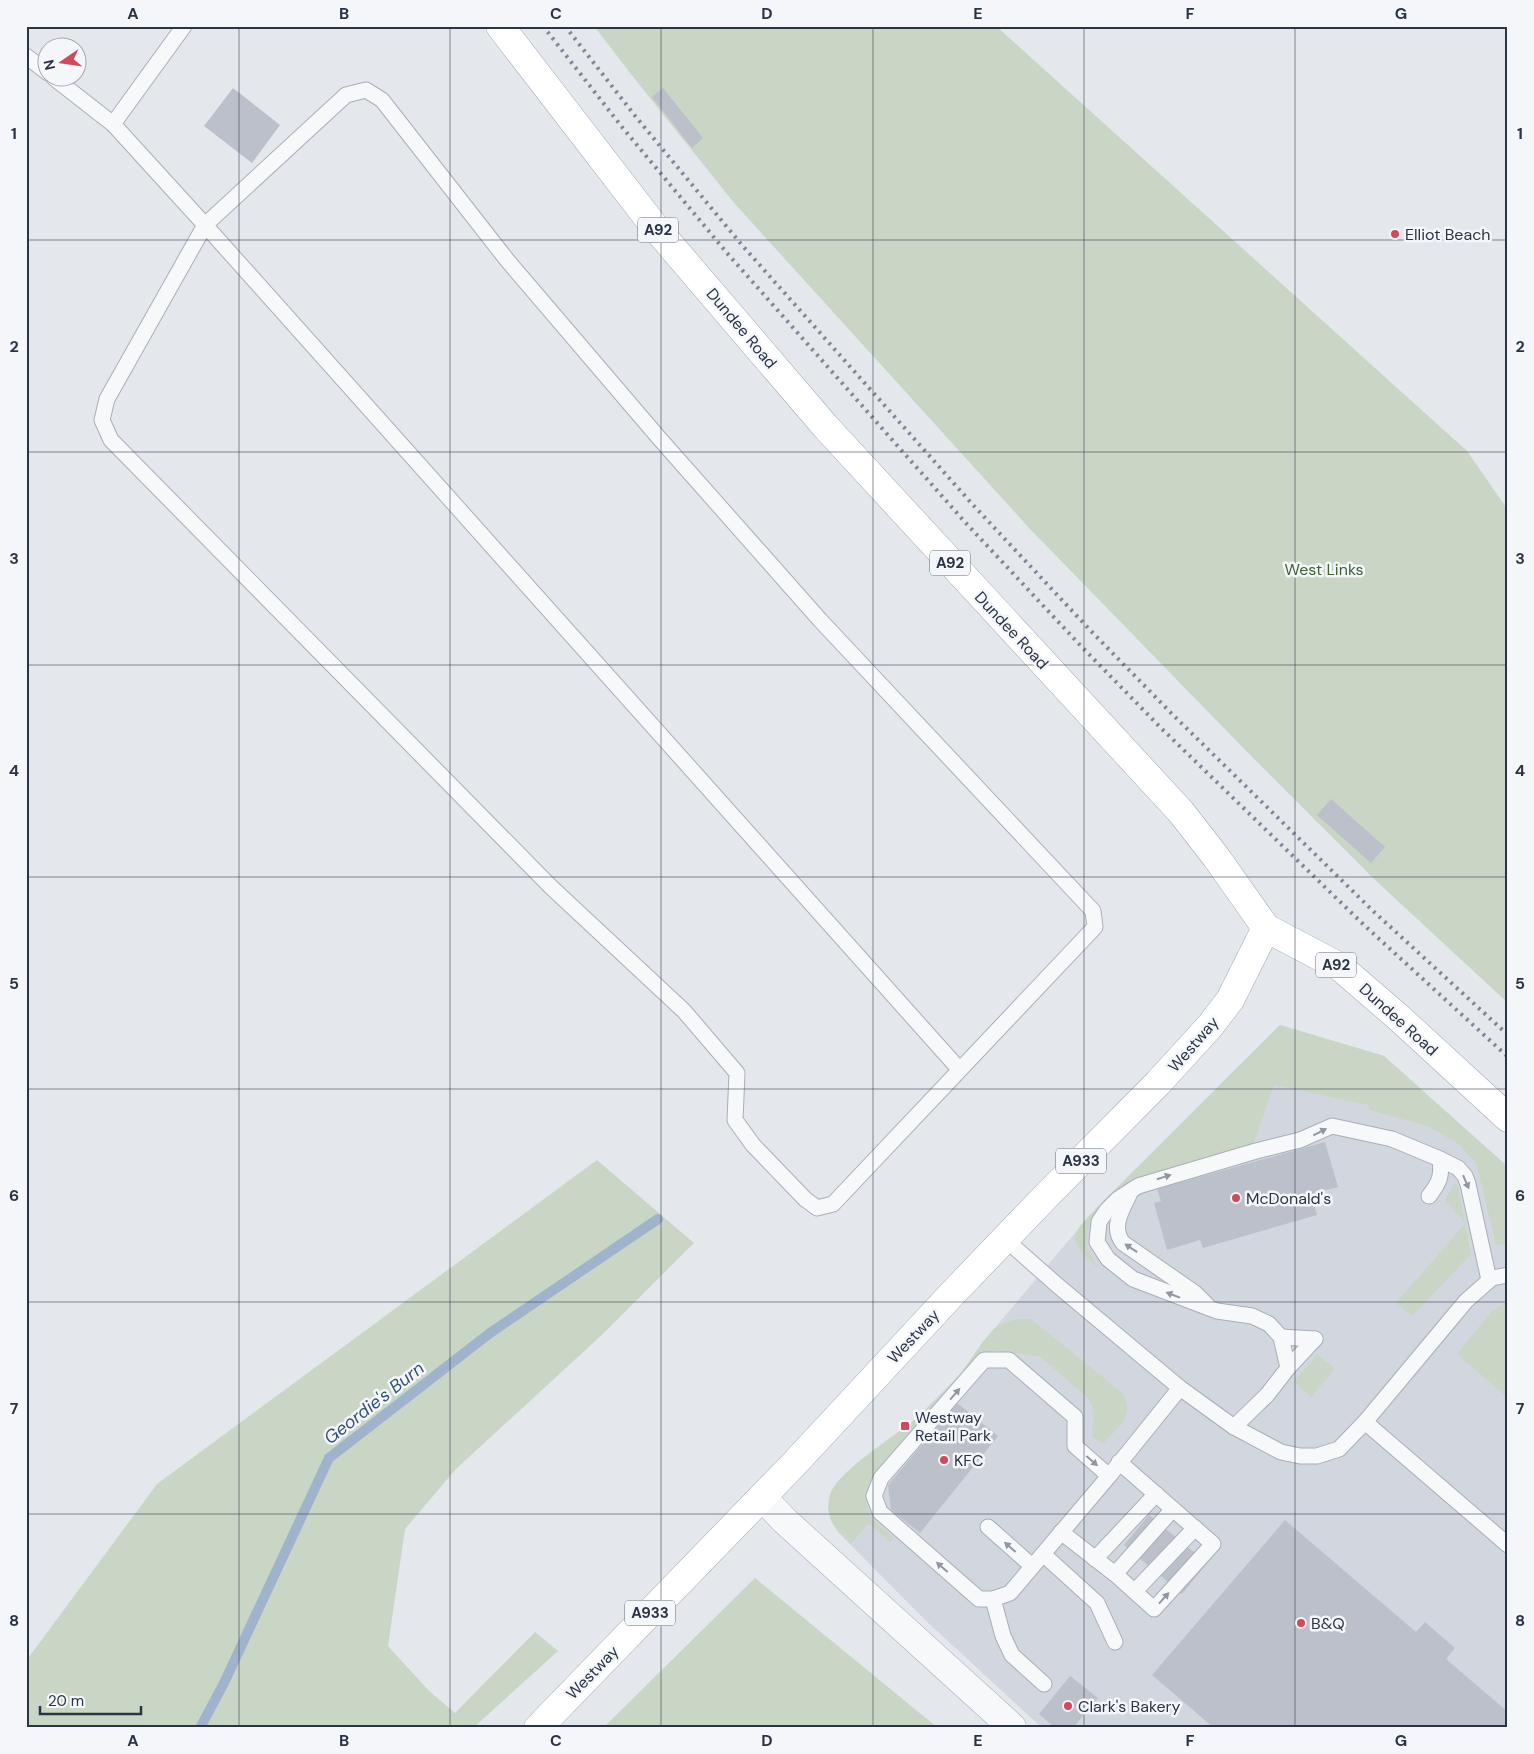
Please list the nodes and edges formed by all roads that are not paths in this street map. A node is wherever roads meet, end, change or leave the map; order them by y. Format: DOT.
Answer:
graph roads {
  1 [pos="184,26"];
  2 [pos="500,26"];
  3 [pos="26,56"];
  4 [pos="38,65"];
  5 [pos="67,88"];
  6 [pos="113,124"];
  7 [pos="205,225"];
  8 [pos="1266,928"];
  9 [pos="959,1069"];
  10 [pos="1508,1118"];
  11 [pos="1440,1159"];
  12 [pos="1132,1189"];
  13 [pos="1430,1196"];
  14 [pos="1005,1239"];
  15 [pos="1508,1275"];
  16 [pos="1489,1280"];
  17 [pos="1212,1310"];
  18 [pos="1281,1337"];
  19 [pos="1288,1368"];
  20 [pos="1180,1388"];
  21 [pos="1365,1422"];
  22 [pos="1234,1427"];
  23 [pos="1119,1462"];
  24 [pos="1109,1476"];
  25 [pos="1156,1494"];
  26 [pos="762,1497"];
  27 [pos="1173,1509"];
  28 [pos="988,1527"];
  29 [pos="1194,1528"];
  30 [pos="1061,1532"];
  31 [pos="1508,1545"];
  32 [pos="1043,1554"];
  33 [pos="1095,1558"];
  34 [pos="1032,1566"];
  35 [pos="1115,1574"];
  36 [pos="1134,1590"];
  37 [pos="986,1599"];
  38 [pos="1115,1642"];
  39 [pos="1044,1684"];
  40 [pos="1012,1727"];
  41 [pos="538,1728"];
  1 -- 6 [label="lane"];
  2 -- 8 [label="main road, Dundee Road / A92"];
  3 -- 4 [label="lane"];
  5 -- 6 [label="lane"];
  6 -- 7 [label="lane"];
  7 -- 9 [label="lane"];
  7 -- 9 [label="lane"];
  7 -- 9 [label="lane"];
  8 -- 10 [label="main road, Dundee Road / A92"];
  8 -- 14 [label="main road, Westway / A933"];
  12 -- 11 [label="lane, one-way"];
  11 -- 13 [label="lane"];
  11 -- 16 [label="lane, one-way"];
  17 -- 12 [label="lane, one-way"];
  17 -- 12 [label="lane, one-way"];
  14 -- 20 [label="lane"];
  14 -- 26 [label="main road, Westway / A933"];
  15 -- 16 [label="lane"];
  16 -- 21 [label="lane"];
  17 -- 18 [label="lane"];
  18 -- 19 [label="lane"];
  18 -- 19 [label="lane"];
  19 -- 22 [label="lane"];
  20 -- 22 [label="lane"];
  20 -- 23 [label="lane"];
  21 -- 22 [label="lane"];
  21 -- 31 [label="lane"];
  23 -- 24 [label="lane"];
  23 -- 25 [label="lane"];
  24 -- 30 [label="lane"];
  37 -- 24 [label="lane, one-way"];
  25 -- 27 [label="lane"];
  25 -- 33 [label="lane"];
  26 -- 40 [label="street"];
  26 -- 41 [label="main road, Westway / A933"];
  27 -- 29 [label="lane"];
  27 -- 35 [label="lane"];
  34 -- 28 [label="lane, one-way"];
  29 -- 36 [label="lane"];
  36 -- 29 [label="lane, one-way"];
  30 -- 32 [label="lane"];
  30 -- 33 [label="lane"];
  32 -- 34 [label="lane"];
  32 -- 38 [label="lane"];
  33 -- 35 [label="lane"];
  34 -- 37 [label="lane"];
  35 -- 36 [label="lane"];
  37 -- 39 [label="lane"];
}
